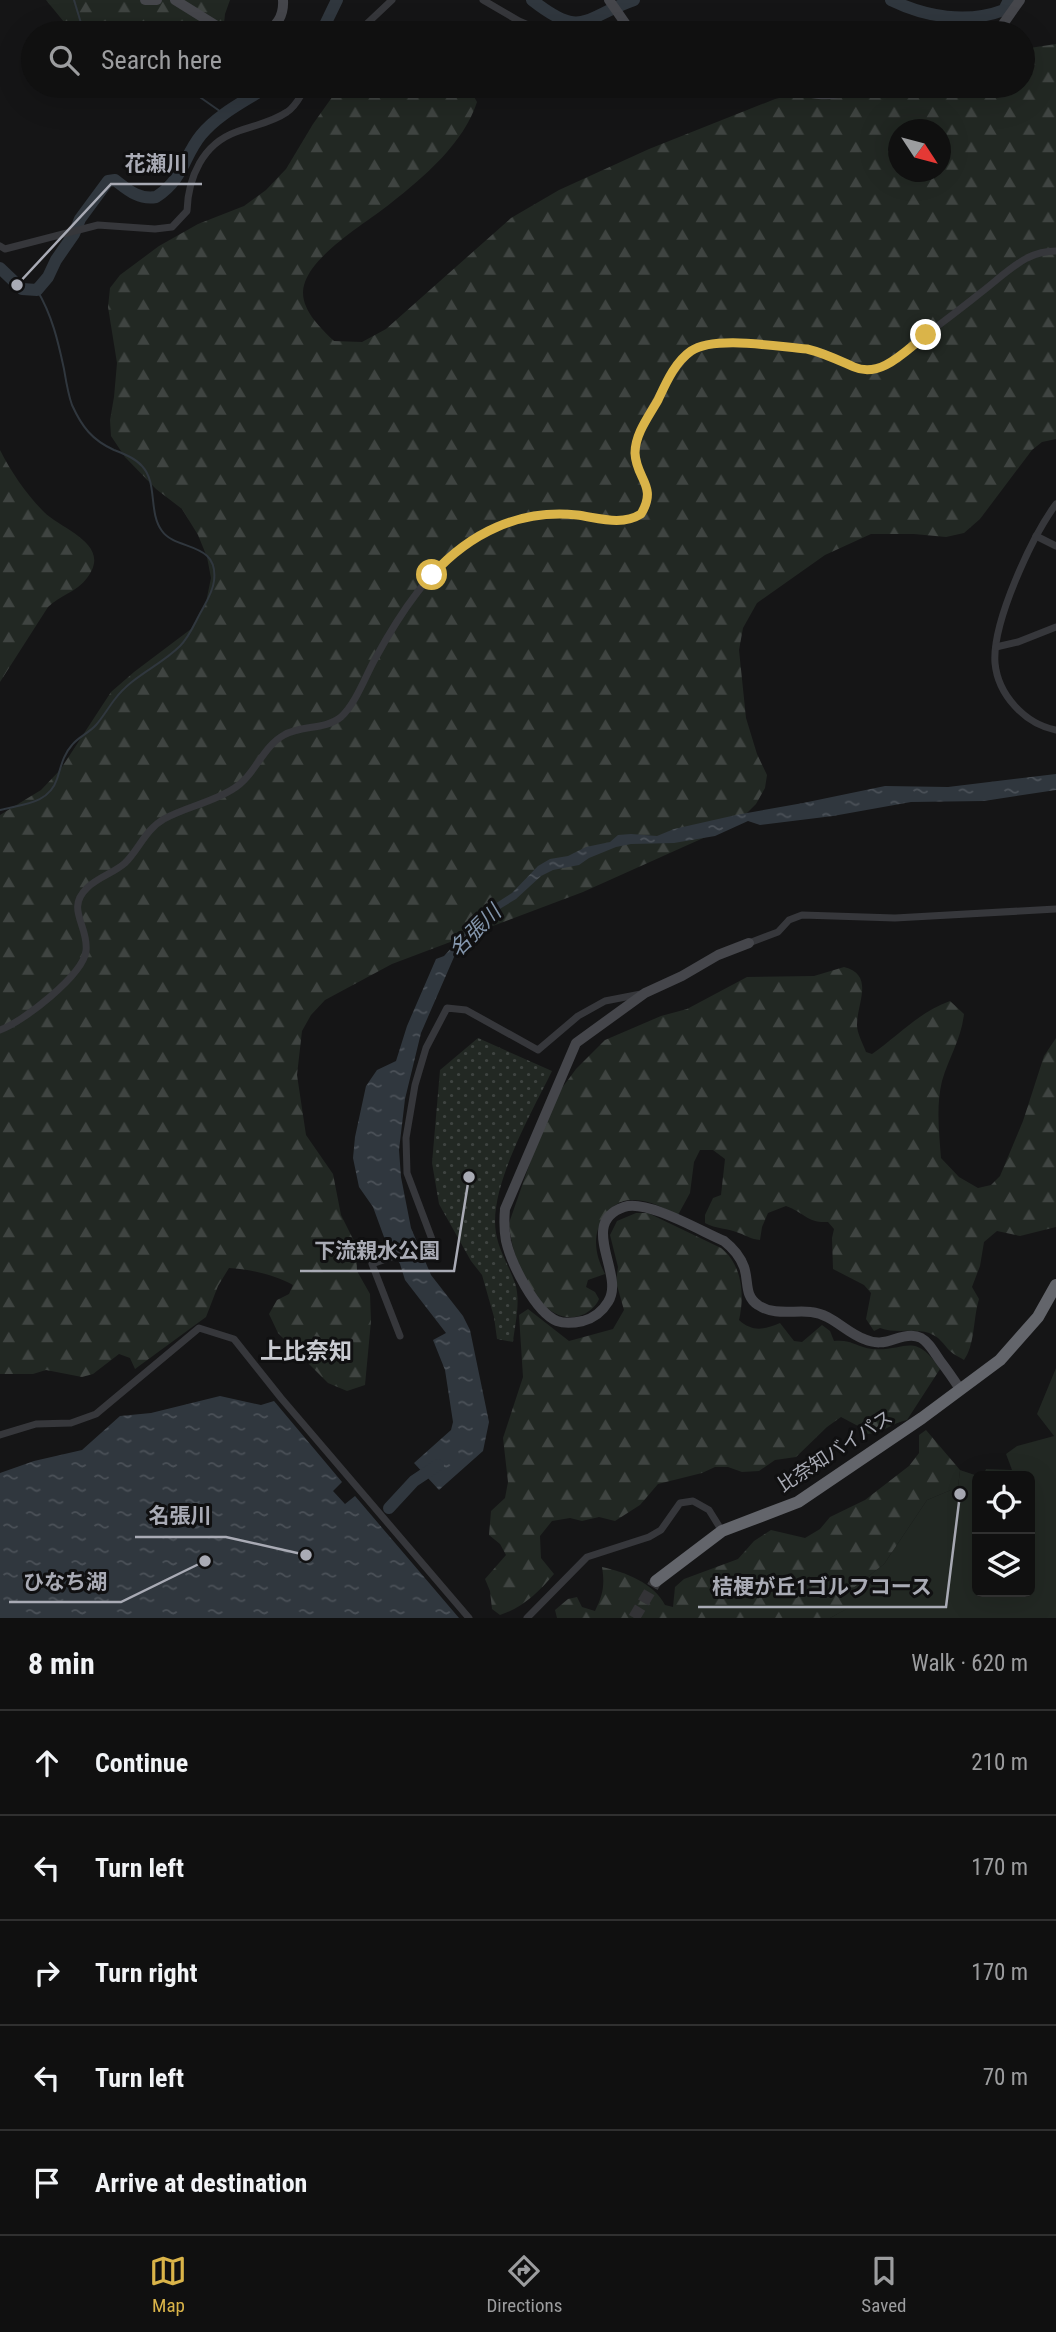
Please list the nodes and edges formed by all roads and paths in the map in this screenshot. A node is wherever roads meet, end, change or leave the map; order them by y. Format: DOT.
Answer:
graph roads {
  1 [pos="145,0"];
  2 [pos="157,0"];
  3 [pos="175,0"];
  4 [pos="283,0"];
  5 [pos="392,0"];
  6 [pos="483,0"];
  7 [pos="609,0"];
  8 [pos="1020,0"];
  9 [pos="209,21"];
  10 [pos="278,21"];
  11 [pos="370,21"];
  12 [pos="517,21"];
  13 [pos="624,21"];
  14 [pos="1005,21"];
  15 [pos="299,98"];
  16 [pos="0,246"];
  17 [pos="1056,251"];
  18 [pos="1056,504"];
  19 [pos="1036,536"];
  20 [pos="1056,546"];
  21 [pos="1056,627"];
  22 [pos="996,647"];
  23 [pos="1056,730"];
  24 [pos="1056,909"];
  25 [pos="749,943"];
  26 [pos="645,993"];
  27 [pos="0,1030"];
  28 [pos="1056,1285"];
  29 [pos="400,1336"];
  30 [pos="960,1389"];
  31 [pos="0,1435"];
  32 [pos="722,1531"];
  33 [pos="656,1581"];
  34 [pos="469,1618"];
  35 [pos="527,1618"];
  1 -- 2 [label="street"];
  3 -- 9 [label="street"];
  4 -- 10 [label="street"];
  5 -- 11 [label="street"];
  6 -- 12 [label="street"];
  7 -- 13 [label="street"];
  8 -- 14 [label="street"];
  15 -- 16 [label="street"];
  17 -- 27 [label="street"];
  18 -- 19 [label="street"];
  19 -- 20 [label="street"];
  19 -- 22 [label="street"];
  21 -- 22 [label="street"];
  22 -- 23 [label="street"];
  24 -- 25 [label="street"];
  25 -- 26 [label="street"];
  26 -- 29 [label="street"];
  26 -- 30 [label="street"];
  28 -- 30 [label="highway, 比奈知バイパス"];
  30 -- 32 [label="highway, 比奈知バイパス"];
  31 -- 34 [label="street"];
  32 -- 33 [label="highway, 比奈知バイパス"];
  32 -- 35 [label="street"];
}
